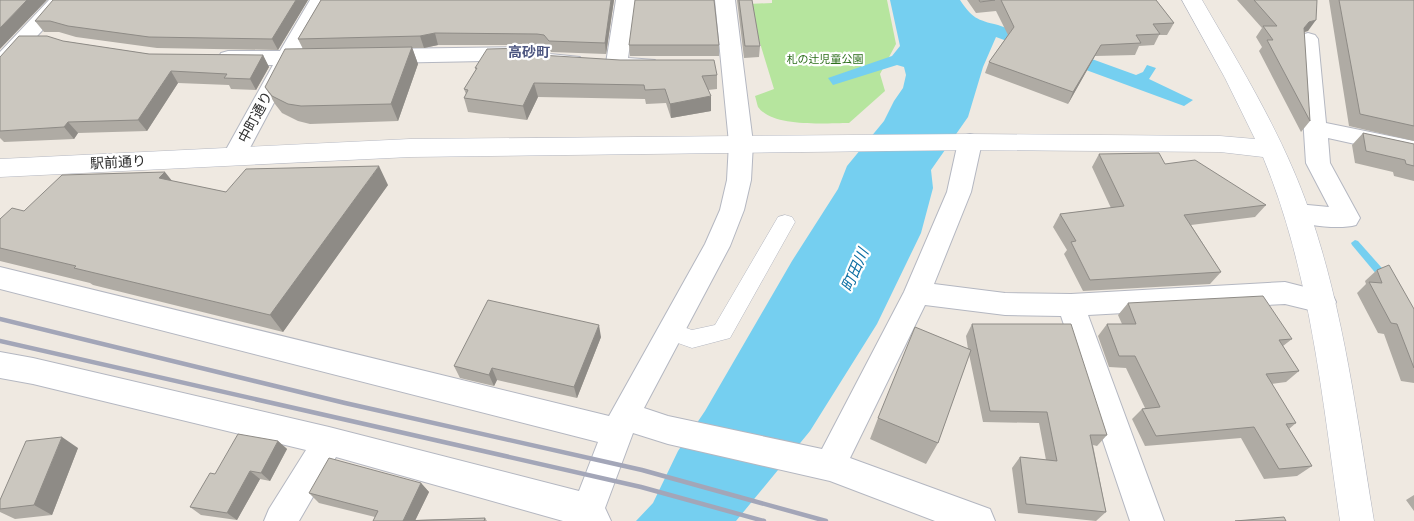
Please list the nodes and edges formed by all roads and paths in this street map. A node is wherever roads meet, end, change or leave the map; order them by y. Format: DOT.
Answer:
graph roads {
  1 [pos="60,0"];
  2 [pos="320,0"];
  3 [pos="626,0"];
  4 [pos="725,0"];
  5 [pos="1192,0"];
  6 [pos="1308,39"];
  7 [pos="22,40"];
  8 [pos="50,40"];
  9 [pos="334,57"];
  10 [pos="364,57"];
  11 [pos="206,58"];
  12 [pos="286,58"];
  13 [pos="603,62"];
  14 [pos="0,64"];
  15 [pos="672,65"];
  16 [pos="1315,128"];
  17 [pos="963,142"];
  18 [pos="741,144"];
  19 [pos="1272,149"];
  20 [pos="1414,149"];
  21 [pos="235,155"];
  22 [pos="0,168"];
  23 [pos="1298,213"];
  24 [pos="785,222"];
  25 [pos="0,278"];
  26 [pos="917,293"];
  27 [pos="1322,302"];
  28 [pos="1071,305"];
  29 [pos="669,331"];
  30 [pos="0,365"];
  31 [pos="621,424"];
  32 [pos="329,441"];
  33 [pos="825,465"];
  34 [pos="587,517"];
  35 [pos="281,521"];
  36 [pos="978,521"];
  37 [pos="1147,521"];
  38 [pos="1357,521"];
  1 -- 7 [label="street"];
  2 -- 12 [label="street, 中町通り"];
  3 -- 13 [label="street"];
  4 -- 18 [label="street"];
  5 -- 19 [label="street"];
  6 -- 16 [label="street"];
  7 -- 8 [label="street"];
  7 -- 14 [label="street"];
  9 -- 12 [label="street"];
  10 -- 13 [label="street"];
  11 -- 12 [label="street"];
  12 -- 21 [label="street, 中町通り"];
  13 -- 15 [label="street"];
  16 -- 20 [label="street"];
  16 -- 23 [label="street"];
  17 -- 18 [label="street, 駅前通り"];
  17 -- 19 [label="street, 駅前通り"];
  17 -- 26 [label="street"];
  18 -- 21 [label="street, 駅前通り"];
  18 -- 29 [label="street"];
  19 -- 23 [label="street"];
  21 -- 22 [label="street, 駅前通り"];
  23 -- 27 [label="street"];
  24 -- 29 [label="street"];
  25 -- 31 [label="street"];
  26 -- 28 [label="street"];
  26 -- 33 [label="street"];
  27 -- 28 [label="street"];
  27 -- 38 [label="street"];
  28 -- 37 [label="street"];
  29 -- 31 [label="street"];
  30 -- 32 [label="street"];
  31 -- 33 [label="street"];
  31 -- 34 [label="street"];
  32 -- 34 [label="street"];
  32 -- 35 [label="street"];
  33 -- 36 [label="street"];
}
